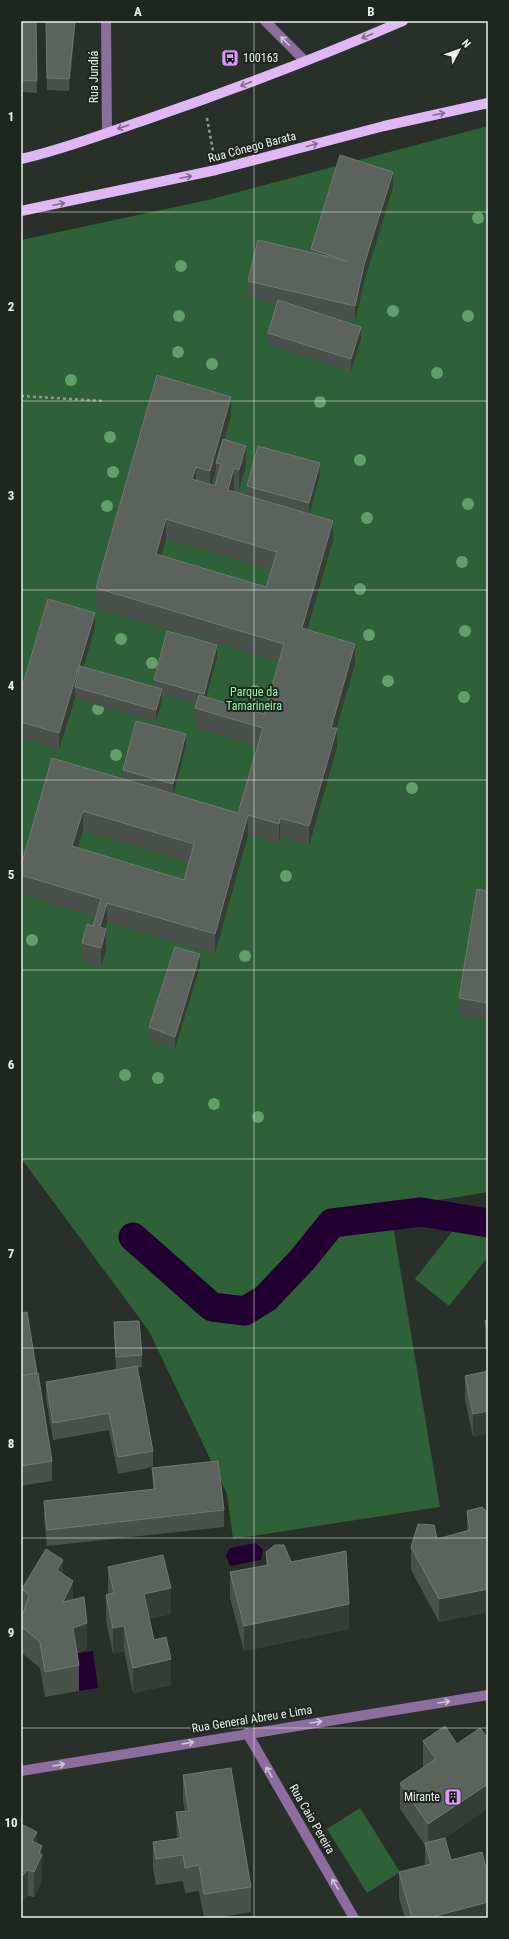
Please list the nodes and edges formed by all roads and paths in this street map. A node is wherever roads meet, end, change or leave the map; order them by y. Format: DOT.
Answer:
graph roads {
  1 [pos="106,21"];
  2 [pos="266,21"];
  3 [pos="403,21"];
  4 [pos="305,61"];
  5 [pos="204,100"];
  6 [pos="488,103"];
  7 [pos="107,133"];
  8 [pos="21,159"];
  9 [pos="216,170"];
  10 [pos="21,211"];
  11 [pos="21,396"];
  12 [pos="104,400"];
  13 [pos="488,1695"];
  14 [pos="247,1733"];
  15 [pos="21,1771"];
  16 [pos="354,1918"];
  1 -- 7 [label="street, Rua Jundiá"];
  4 -- 2 [label="street, one-way"];
  3 -- 4 [label="main road, one-way"];
  4 -- 5 [label="main road, one-way"];
  5 -- 7 [label="main road, one-way"];
  5 -- 9 [label="path"];
  9 -- 6 [label="main road, Rua Cônego Barata, one-way"];
  7 -- 8 [label="main road"];
  10 -- 9 [label="main road, Rua Cônego Barata, one-way"];
  11 -- 12 [label="path"];
  14 -- 13 [label="street, Rua General Abreu e Lima, one-way"];
  15 -- 14 [label="street, Rua General Abreu e Lima, one-way"];
  16 -- 14 [label="street, Rua Caio Pereira, one-way"];
}
